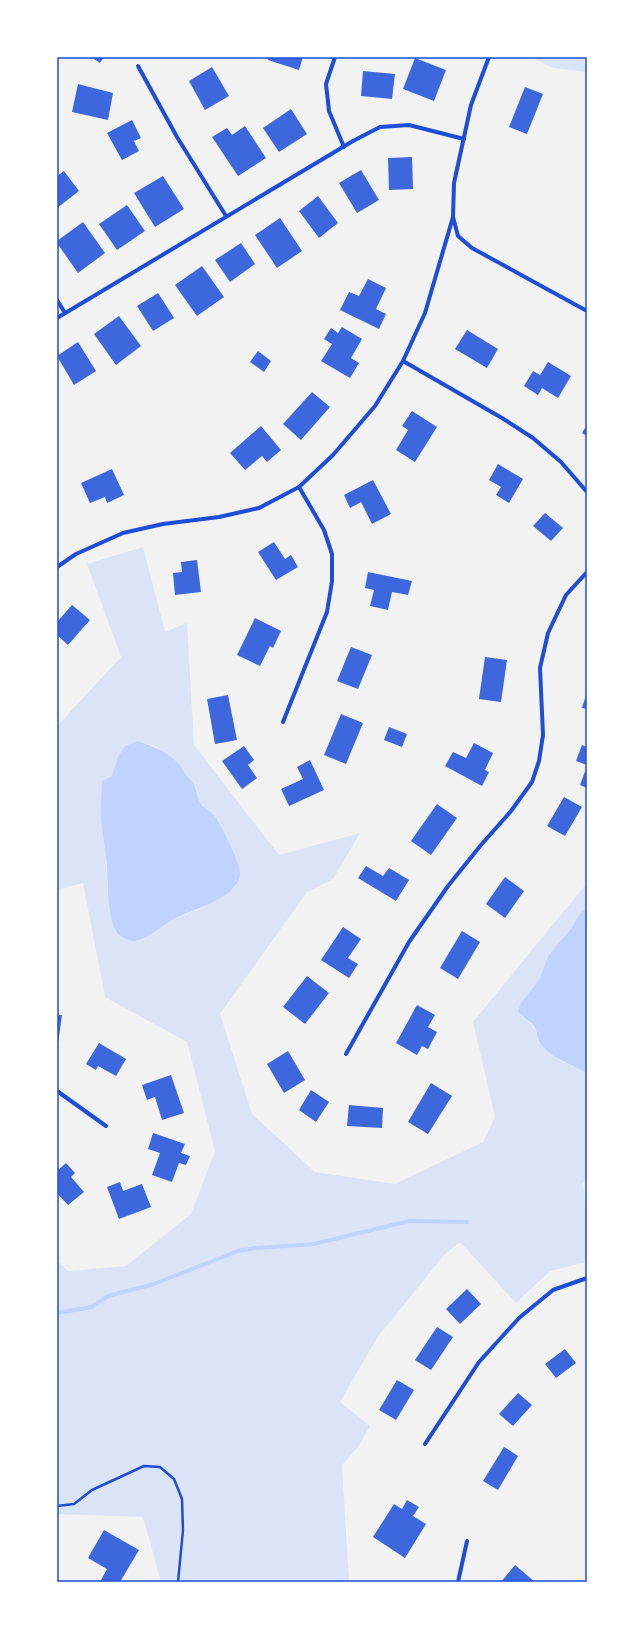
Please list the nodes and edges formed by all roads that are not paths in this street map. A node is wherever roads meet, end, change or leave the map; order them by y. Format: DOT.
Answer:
graph roads {
  1 [pos="335,57"];
  2 [pos="489,57"];
  3 [pos="138,66"];
  4 [pos="464,139"];
  5 [pos="344,147"];
  6 [pos="226,216"];
  7 [pos="453,217"];
  8 [pos="57,300"];
  9 [pos="587,311"];
  10 [pos="64,313"];
  11 [pos="57,318"];
  12 [pos="402,362"];
  13 [pos="299,487"];
  14 [pos="587,492"];
  15 [pos="57,567"];
  16 [pos="587,572"];
  17 [pos="283,722"];
  18 [pos="346,1054"];
  19 [pos="57,1091"];
  20 [pos="106,1126"];
  21 [pos="587,1278"];
  22 [pos="425,1444"];
  23 [pos="466,1541"];
  24 [pos="458,1582"];
  1 -- 5 [label="street"];
  2 -- 4 [label="street"];
  3 -- 6 [label="street"];
  4 -- 5 [label="street"];
  4 -- 7 [label="street"];
  5 -- 6 [label="street"];
  6 -- 10 [label="street"];
  7 -- 9 [label="street"];
  7 -- 12 [label="street"];
  8 -- 10 [label="street"];
  10 -- 11 [label="street"];
  12 -- 13 [label="street"];
  12 -- 14 [label="street"];
  13 -- 15 [label="street"];
  13 -- 17 [label="street"];
  16 -- 18 [label="street"];
  19 -- 20 [label="street"];
  21 -- 22 [label="street"];
  23 -- 24 [label="street"];
}
